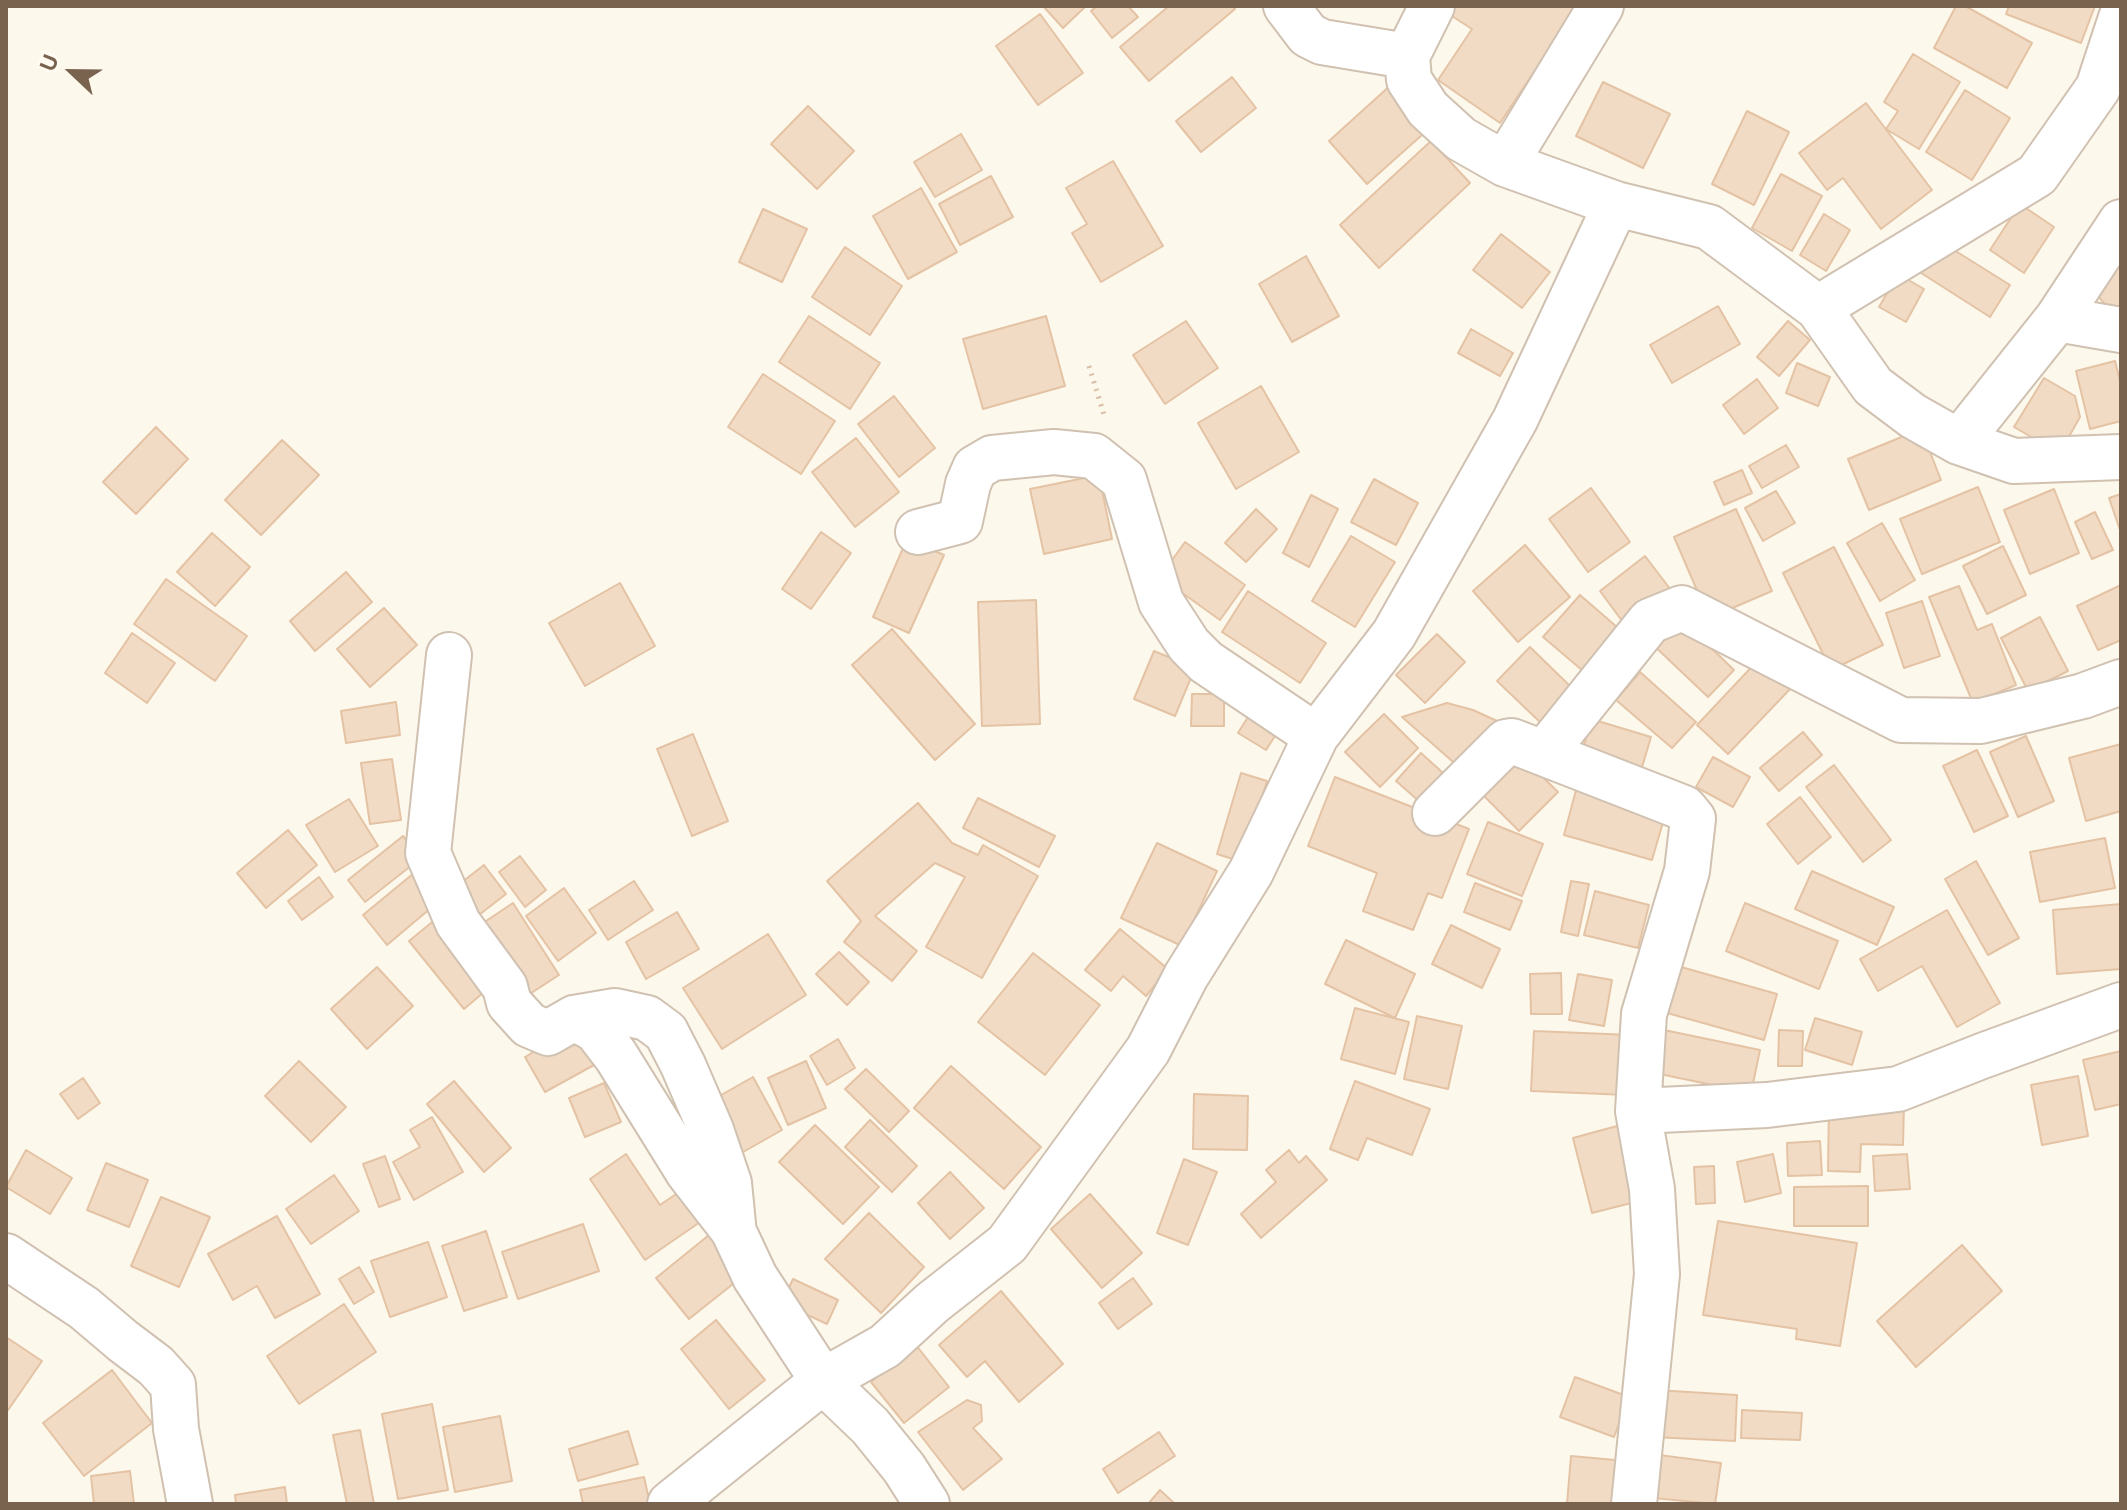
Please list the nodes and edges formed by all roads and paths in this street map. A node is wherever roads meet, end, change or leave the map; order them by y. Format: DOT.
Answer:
graph roads {
  1 [pos="1286,6"];
  2 [pos="1432,6"];
  3 [pos="1601,6"];
  4 [pos="2121,18"];
  5 [pos="1407,56"];
  6 [pos="1505,164"];
  7 [pos="1616,204"];
  8 [pos="2121,222"];
  9 [pos="1818,308"];
  10 [pos="2057,319"];
  11 [pos="2121,330"];
  12 [pos="1959,442"];
  13 [pos="2121,457"];
  14 [pos="918,532"];
  15 [pos="449,655"];
  16 [pos="2121,682"];
  17 [pos="1316,736"];
  18 [pos="1545,752"];
  19 [pos="1435,813"];
  20 [pos="2121,1005"];
  21 [pos="1638,1111"];
  22 [pos="6,1256"];
  23 [pos="823,1381"];
  24 [pos="190,1504"];
  25 [pos="670,1504"];
  26 [pos="927,1504"];
  27 [pos="1634,1504"];
  1 -- 5 [label="street"];
  2 -- 5 [label="street"];
  3 -- 6 [label="street"];
  4 -- 9 [label="street"];
  5 -- 6 [label="street"];
  6 -- 7 [label="street"];
  7 -- 9 [label="street"];
  7 -- 17 [label="street"];
  8 -- 10 [label="street"];
  9 -- 12 [label="street"];
  10 -- 11 [label="street"];
  10 -- 12 [label="street"];
  12 -- 13 [label="street"];
  14 -- 17 [label="street"];
  15 -- 23 [label="street"];
  16 -- 18 [label="street"];
  17 -- 23 [label="street"];
  18 -- 19 [label="street"];
  18 -- 21 [label="street"];
  20 -- 21 [label="street"];
  21 -- 27 [label="street"];
  22 -- 24 [label="street"];
  23 -- 25 [label="street"];
  23 -- 26 [label="street"];
}
